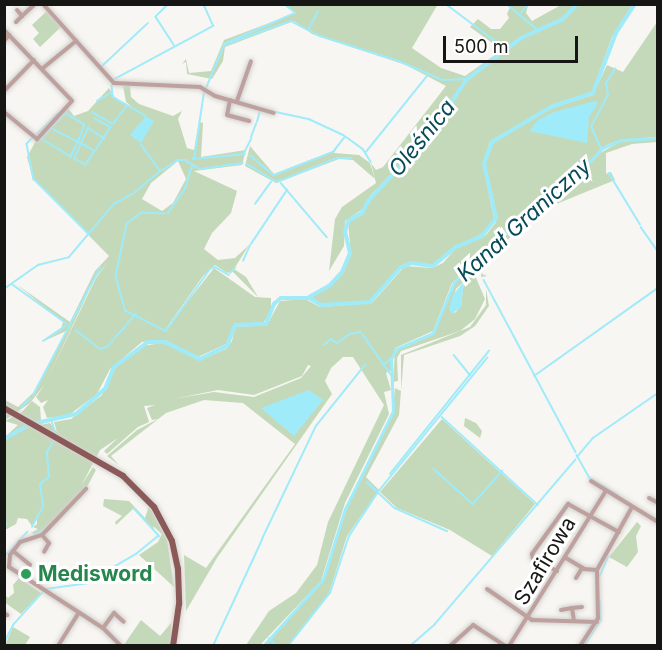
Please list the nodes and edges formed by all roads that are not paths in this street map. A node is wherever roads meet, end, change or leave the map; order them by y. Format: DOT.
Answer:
graph roads {
  1 [pos="35,4"];
  2 [pos="43,4"];
  3 [pos="17,10"];
  4 [pos="22,16"];
  5 [pos="16,22"];
  6 [pos="4,30"];
  7 [pos="9,35"];
  8 [pos="4,41"];
  9 [pos="76,41"];
  10 [pos="34,60"];
  11 [pos="251,61"];
  12 [pos="44,68"];
  13 [pos="4,91"];
  14 [pos="230,100"];
  15 [pos="237,101"];
  16 [pos="4,112"];
  17 [pos="274,113"];
  18 [pos="249,121"];
  19 [pos="4,408"];
  20 [pos="591,482"];
  21 [pos="86,489"];
  22 [pos="606,491"];
  23 [pos="649,498"];
  24 [pos="657,503"];
  25 [pos="632,507"];
  26 [pos="591,515"];
  27 [pos="657,522"];
  28 [pos="619,532"];
  29 [pos="42,535"];
  30 [pos="13,551"];
  31 [pos="44,552"];
  32 [pos="566,558"];
  33 [pos="30,565"];
  34 [pos="7,568"];
  35 [pos="582,568"];
  36 [pos="597,570"];
  37 [pos="557,571"];
  38 [pos="576,578"];
  39 [pos="487,589"];
  40 [pos="582,607"];
  41 [pos="572,608"];
  42 [pos="561,610"];
  43 [pos="79,613"];
  44 [pos="528,618"];
  45 [pos="574,621"];
  46 [pos="124,622"];
  47 [pos="597,622"];
  48 [pos="103,628"];
  49 [pos="59,643"];
  50 [pos="68,645"];
  51 [pos="121,645"];
  52 [pos="173,645"];
  53 [pos="451,645"];
  54 [pos="507,645"];
  55 [pos="580,645"];
  1 -- 4 [label="street"];
  2 -- 9 [label="street"];
  3 -- 4 [label="street"];
  4 -- 5 [label="street"];
  6 -- 7 [label="street"];
  7 -- 8 [label="street"];
  7 -- 10 [label="street"];
  9 -- 12 [label="street"];
  9 -- 14 [label="street"];
  10 -- 12 [label="street"];
  10 -- 13 [label="street"];
  11 -- 15 [label="street"];
  12 -- 16 [label="street"];
  14 -- 15 [label="street"];
  14 -- 18 [label="street"];
  15 -- 17 [label="street"];
  19 -- 52 [label="main road"];
  20 -- 22 [label="street"];
  21 -- 29 [label="street"];
  22 -- 25 [label="street"];
  22 -- 26 [label="street, Szafirowa"];
  23 -- 24 [label="street"];
  25 -- 27 [label="street"];
  25 -- 28 [label="street"];
  26 -- 28 [label="street"];
  26 -- 32 [label="street, Szafirowa"];
  26 -- 37 [label="street"];
  28 -- 36 [label="street"];
  29 -- 30 [label="street"];
  29 -- 31 [label="street"];
  30 -- 33 [label="street"];
  30 -- 34 [label="street"];
  32 -- 35 [label="street"];
  32 -- 37 [label="street, Szafirowa"];
  34 -- 43 [label="street"];
  35 -- 36 [label="street"];
  35 -- 38 [label="street"];
  36 -- 47 [label="street"];
  37 -- 44 [label="street, Szafirowa"];
  39 -- 44 [label="street"];
  40 -- 41 [label="street"];
  41 -- 42 [label="street"];
  41 -- 45 [label="street"];
  43 -- 48 [label="street"];
  43 -- 49 [label="street"];
  44 -- 45 [label="street"];
  44 -- 54 [label="street, Szafirowa"];
  45 -- 47 [label="street"];
  46 -- 48 [label="street"];
  47 -- 55 [label="street"];
  48 -- 51 [label="street"];
  49 -- 50 [label="street"];
  53 -- 54 [label="street"];
}
